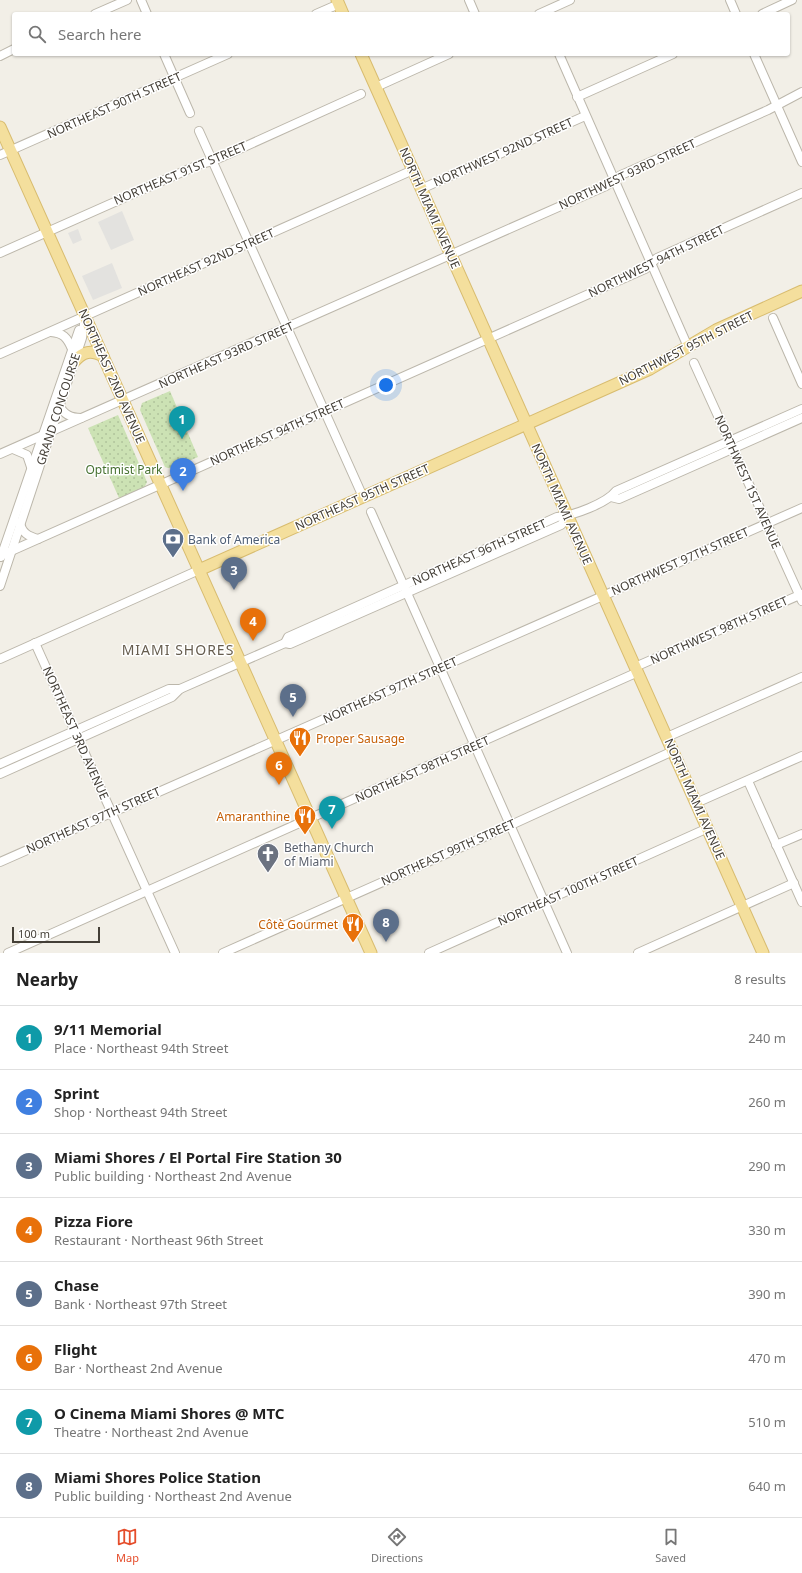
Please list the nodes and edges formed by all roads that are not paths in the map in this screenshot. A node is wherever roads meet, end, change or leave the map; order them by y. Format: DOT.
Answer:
graph roads {
  1 [pos="127,0"];
  2 [pos="141,0"];
  3 [pos="469,0"];
  4 [pos="570,0"];
  5 [pos="730,0"];
  6 [pos="792,0"];
  7 [pos="340,6"];
  8 [pos="100,12"];
  9 [pos="146,12"];
  10 [pos="322,12"];
  11 [pos="474,12"];
  12 [pos="543,12"];
  13 [pos="735,12"];
  14 [pos="766,12"];
  15 [pos="12,50"];
  16 [pos="0,56"];
  17 [pos="165,56"];
  18 [pos="224,56"];
  19 [pos="362,56"];
  20 [pos="445,56"];
  21 [pos="560,56"];
  22 [pos="669,56"];
  23 [pos="755,56"];
  24 [pos="175,78"];
  25 [pos="376,87"];
  26 [pos="802,92"];
  27 [pos="361,94"];
  28 [pos="577,97"];
  29 [pos="776,105"];
  30 [pos="190,113"];
  31 [pos="586,116"];
  32 [pos="0,127"];
  33 [pos="199,131"];
  34 [pos="5,152"];
  35 [pos="213,161"];
  36 [pos="802,162"];
  37 [pos="413,170"];
  38 [pos="614,180"];
  39 [pos="421,189"];
  40 [pos="802,193"];
  41 [pos="47,231"];
  42 [pos="249,243"];
  43 [pos="0,252"];
  44 [pos="451,254"];
  45 [pos="651,263"];
  46 [pos="802,291"];
  47 [pos="85,316"];
  48 [pos="773,318"];
  49 [pos="288,327"];
  50 [pos="50,332"];
  51 [pos="488,338"];
  52 [pos="688,347"];
  53 [pos="72,348"];
  54 [pos="0,354"];
  55 [pos="103,356"];
  56 [pos="74,362"];
  57 [pos="694,363"];
  58 [pos="802,384"];
  59 [pos="123,401"];
  60 [pos="59,405"];
  61 [pos="802,409"];
  62 [pos="325,411"];
  63 [pos="84,418"];
  64 [pos="802,418"];
  65 [pos="527,424"];
  66 [pos="50,433"];
  67 [pos="42,436"];
  68 [pos="732,444"];
  69 [pos="13,449"];
  70 [pos="0,454"];
  71 [pos="31,467"];
  72 [pos="160,484"];
  73 [pos="363,497"];
  74 [pos="802,508"];
  75 [pos="370,512"];
  76 [pos="568,516"];
  77 [pos="20,523"];
  78 [pos="767,523"];
  79 [pos="38,539"];
  80 [pos="11,551"];
  81 [pos="0,556"];
  82 [pos="199,570"];
  83 [pos="0,586"];
  84 [pos="405,589"];
  85 [pos="603,595"];
  86 [pos="801,597"];
  87 [pos="35,643"];
  88 [pos="0,659"];
  89 [pos="240,663"];
  90 [pos="440,668"];
  91 [pos="636,670"];
  92 [pos="802,678"];
  93 [pos="77,735"];
  94 [pos="667,737"];
  95 [pos="275,741"];
  96 [pos="475,745"];
  97 [pos="673,751"];
  98 [pos="802,756"];
  99 [pos="0,764"];
  100 [pos="0,774"];
  101 [pos="748,781"];
  102 [pos="696,803"];
  103 [pos="111,812"];
  104 [pos="310,819"];
  105 [pos="511,825"];
  106 [pos="708,828"];
  107 [pos="802,834"];
  108 [pos="776,845"];
  109 [pos="0,862"];
  110 [pos="794,883"];
  111 [pos="147,890"];
  112 [pos="346,897"];
  113 [pos="545,901"];
  114 [pos="802,902"];
  115 [pos="743,907"];
  116 [pos="8,953"];
  117 [pos="175,953"];
  118 [pos="222,953"];
  119 [pos="371,953"];
  120 [pos="429,953"];
  121 [pos="567,953"];
  122 [pos="638,953"];
  123 [pos="763,953"];
  1 -- 8 [label="street"];
  2 -- 9 [label="street"];
  3 -- 11 [label="street"];
  4 -- 12 [label="street"];
  5 -- 13 [label="street"];
  6 -- 14 [label="street"];
  7 -- 10 [label="street"];
  15 -- 16 [label="street"];
  17 -- 24 [label="street"];
  18 -- 24 [label="street, NORTHEAST 90TH STREET"];
  19 -- 25 [label="main road, NORTH MIAMI AVENUE"];
  20 -- 25 [label="street"];
  21 -- 28 [label="street"];
  22 -- 28 [label="street"];
  23 -- 29 [label="street"];
  24 -- 30 [label="street"];
  24 -- 34 [label="street, NORTHEAST 90TH STREET"];
  25 -- 37 [label="main road, NORTH MIAMI AVENUE"];
  26 -- 29 [label="street, NORTHWEST 93RD STREET"];
  27 -- 35 [label="street, NORTHEAST 91ST STREET"];
  28 -- 31 [label="street"];
  29 -- 36 [label="street"];
  29 -- 38 [label="street, NORTHWEST 93RD STREET"];
  31 -- 38 [label="street"];
  31 -- 39 [label="street, NORTHWEST 92ND STREET"];
  32 -- 34 [label="main road, NORTHEAST 2ND AVENUE"];
  33 -- 35 [label="street"];
  34 -- 41 [label="main road, NORTHEAST 2ND AVENUE"];
  35 -- 41 [label="street, NORTHEAST 91ST STREET"];
  35 -- 42 [label="street"];
  37 -- 39 [label="main road, NORTH MIAMI AVENUE"];
  37 -- 42 [label="street, NORTHEAST 92ND STREET"];
  38 -- 44 [label="street, NORTHWEST 93RD STREET"];
  38 -- 45 [label="street"];
  39 -- 44 [label="main road, NORTH MIAMI AVENUE"];
  40 -- 45 [label="street, NORTHWEST 94TH STREET"];
  41 -- 43 [label="street, NORTHEAST 91ST STREET"];
  41 -- 47 [label="main road, NORTHEAST 2ND AVENUE"];
  42 -- 47 [label="street, NORTHEAST 92ND STREET"];
  42 -- 49 [label="street"];
  44 -- 49 [label="street, NORTHEAST 93RD STREET"];
  44 -- 51 [label="main road, NORTH MIAMI AVENUE"];
  45 -- 51 [label="street, NORTHWEST 94TH STREET"];
  45 -- 52 [label="street"];
  46 -- 52 [label="main road, NORTHWEST 95TH STREET"];
  47 -- 50 [label="street, NORTHEAST 92ND STREET"];
  47 -- 53 [label="street, GRAND CONCOURSE"];
  47 -- 55 [label="main road, NORTHEAST 2ND AVENUE"];
  47 -- 56 [label="street, GRAND CONCOURSE"];
  48 -- 58 [label="street"];
  49 -- 59 [label="street, NORTHEAST 93RD STREET"];
  49 -- 62 [label="street"];
  50 -- 53 [label="street"];
  50 -- 54 [label="street, NORTHEAST 92ND STREET"];
  51 -- 62 [label="street, NORTHEAST 94TH STREET"];
  51 -- 65 [label="main road, NORTH MIAMI AVENUE"];
  52 -- 65 [label="main road, NORTHWEST 95TH STREET"];
  53 -- 67 [label="street, GRAND CONCOURSE"];
  55 -- 56 [label="main road"];
  55 -- 59 [label="main road, NORTHEAST 2ND AVENUE"];
  56 -- 60 [label="street, GRAND CONCOURSE"];
  57 -- 68 [label="street, NORTHWEST 1ST AVENUE"];
  59 -- 63 [label="street, NORTHEAST 93RD STREET"];
  59 -- 72 [label="main road, NORTHEAST 2ND AVENUE"];
  60 -- 63 [label="street"];
  60 -- 66 [label="street, GRAND CONCOURSE"];
  61 -- 68 [label="street"];
  62 -- 72 [label="street, NORTHEAST 94TH STREET"];
  62 -- 73 [label="street"];
  63 -- 66 [label="street, NORTHEAST 93RD STREET"];
  64 -- 68 [label="street"];
  65 -- 73 [label="main road, NORTHEAST 95TH STREET"];
  65 -- 76 [label="main road, NORTH MIAMI AVENUE"];
  66 -- 67 [label="street, NORTHEAST 93RD STREET"];
  66 -- 77 [label="street, GRAND CONCOURSE"];
  67 -- 69 [label="street, NORTHEAST 93RD STREET"];
  67 -- 71 [label="street, GRAND CONCOURSE"];
  68 -- 76 [label="street, NORTHEAST 96TH STREET"];
  68 -- 78 [label="street, NORTHWEST 1ST AVENUE"];
  69 -- 70 [label="street, NORTHEAST 93RD STREET"];
  69 -- 71 [label="street"];
  71 -- 81 [label="street, GRAND CONCOURSE"];
  72 -- 79 [label="street, NORTHEAST 94TH STREET"];
  72 -- 82 [label="main road, NORTHEAST 2ND AVENUE"];
  73 -- 82 [label="main road, NORTHEAST 95TH STREET"];
  74 -- 78 [label="street, NORTHWEST 97TH STREET"];
  75 -- 84 [label="street"];
  76 -- 84 [label="street, NORTHEAST 96TH STREET"];
  76 -- 85 [label="main road, NORTH MIAMI AVENUE"];
  77 -- 79 [label="street"];
  77 -- 80 [label="street, GRAND CONCOURSE"];
  78 -- 85 [label="street, NORTHWEST 97TH STREET"];
  78 -- 86 [label="street, NORTHWEST 1ST AVENUE"];
  79 -- 80 [label="street, NORTHEAST 94TH STREET"];
  80 -- 81 [label="street, NORTHEAST 94TH STREET"];
  80 -- 83 [label="street, GRAND CONCOURSE"];
  82 -- 87 [label="street, NORTHEAST 95TH STREET"];
  82 -- 89 [label="main road, NORTHEAST 2ND AVENUE"];
  84 -- 89 [label="street, NORTHEAST 96TH STREET"];
  84 -- 90 [label="street"];
  85 -- 90 [label="street, NORTHEAST 97TH STREET"];
  85 -- 91 [label="main road, NORTH MIAMI AVENUE"];
  86 -- 91 [label="street, NORTHWEST 98TH STREET"];
  87 -- 88 [label="street, NORTHEAST 95TH STREET"];
  87 -- 93 [label="street, NORTHEAST 3RD AVENUE"];
  89 -- 93 [label="street, NORTHEAST 96TH STREET"];
  89 -- 95 [label="main road, NORTHEAST 2ND AVENUE"];
  90 -- 95 [label="street, NORTHEAST 97TH STREET"];
  90 -- 96 [label="street"];
  91 -- 94 [label="main road, NORTH MIAMI AVENUE"];
  91 -- 96 [label="street, NORTHEAST 98TH STREET"];
  92 -- 94 [label="street"];
  93 -- 99 [label="street, NORTHEAST 96TH STREET"];
  93 -- 100 [label="street, NORTHEAST 96TH STREET"];
  93 -- 103 [label="street, NORTHEAST 3RD AVENUE"];
  94 -- 97 [label="main road, NORTH MIAMI AVENUE"];
  95 -- 103 [label="street, NORTHEAST 97TH STREET"];
  95 -- 104 [label="main road, NORTHEAST 2ND AVENUE"];
  96 -- 104 [label="street, NORTHEAST 98TH STREET"];
  96 -- 105 [label="street"];
  97 -- 102 [label="main road, NORTH MIAMI AVENUE"];
  97 -- 105 [label="street, NORTHEAST 99TH STREET"];
  98 -- 101 [label="street"];
  101 -- 102 [label="street"];
  101 -- 108 [label="street"];
  102 -- 106 [label="main road, NORTH MIAMI AVENUE"];
  103 -- 109 [label="street, NORTHEAST 97TH STREET"];
  103 -- 111 [label="street, NORTHEAST 3RD AVENUE"];
  104 -- 111 [label="street, NORTHEAST 98TH STREET"];
  104 -- 112 [label="main road, NORTHEAST 2ND AVENUE"];
  105 -- 112 [label="street, NORTHEAST 99TH STREET"];
  105 -- 113 [label="street"];
  106 -- 113 [label="street, NORTHEAST 100TH STREET"];
  106 -- 115 [label="main road, NORTH MIAMI AVENUE"];
  107 -- 108 [label="street"];
  108 -- 110 [label="street"];
  110 -- 114 [label="street"];
  110 -- 115 [label="street"];
  111 -- 116 [label="street, NORTHEAST 98TH STREET"];
  111 -- 117 [label="street, NORTHEAST 3RD AVENUE"];
  112 -- 118 [label="street, NORTHEAST 99TH STREET"];
  112 -- 119 [label="main road, NORTHEAST 2ND AVENUE"];
  113 -- 120 [label="street, NORTHEAST 100TH STREET"];
  113 -- 121 [label="street"];
  115 -- 122 [label="street"];
  115 -- 123 [label="main road, NORTH MIAMI AVENUE"];
}
